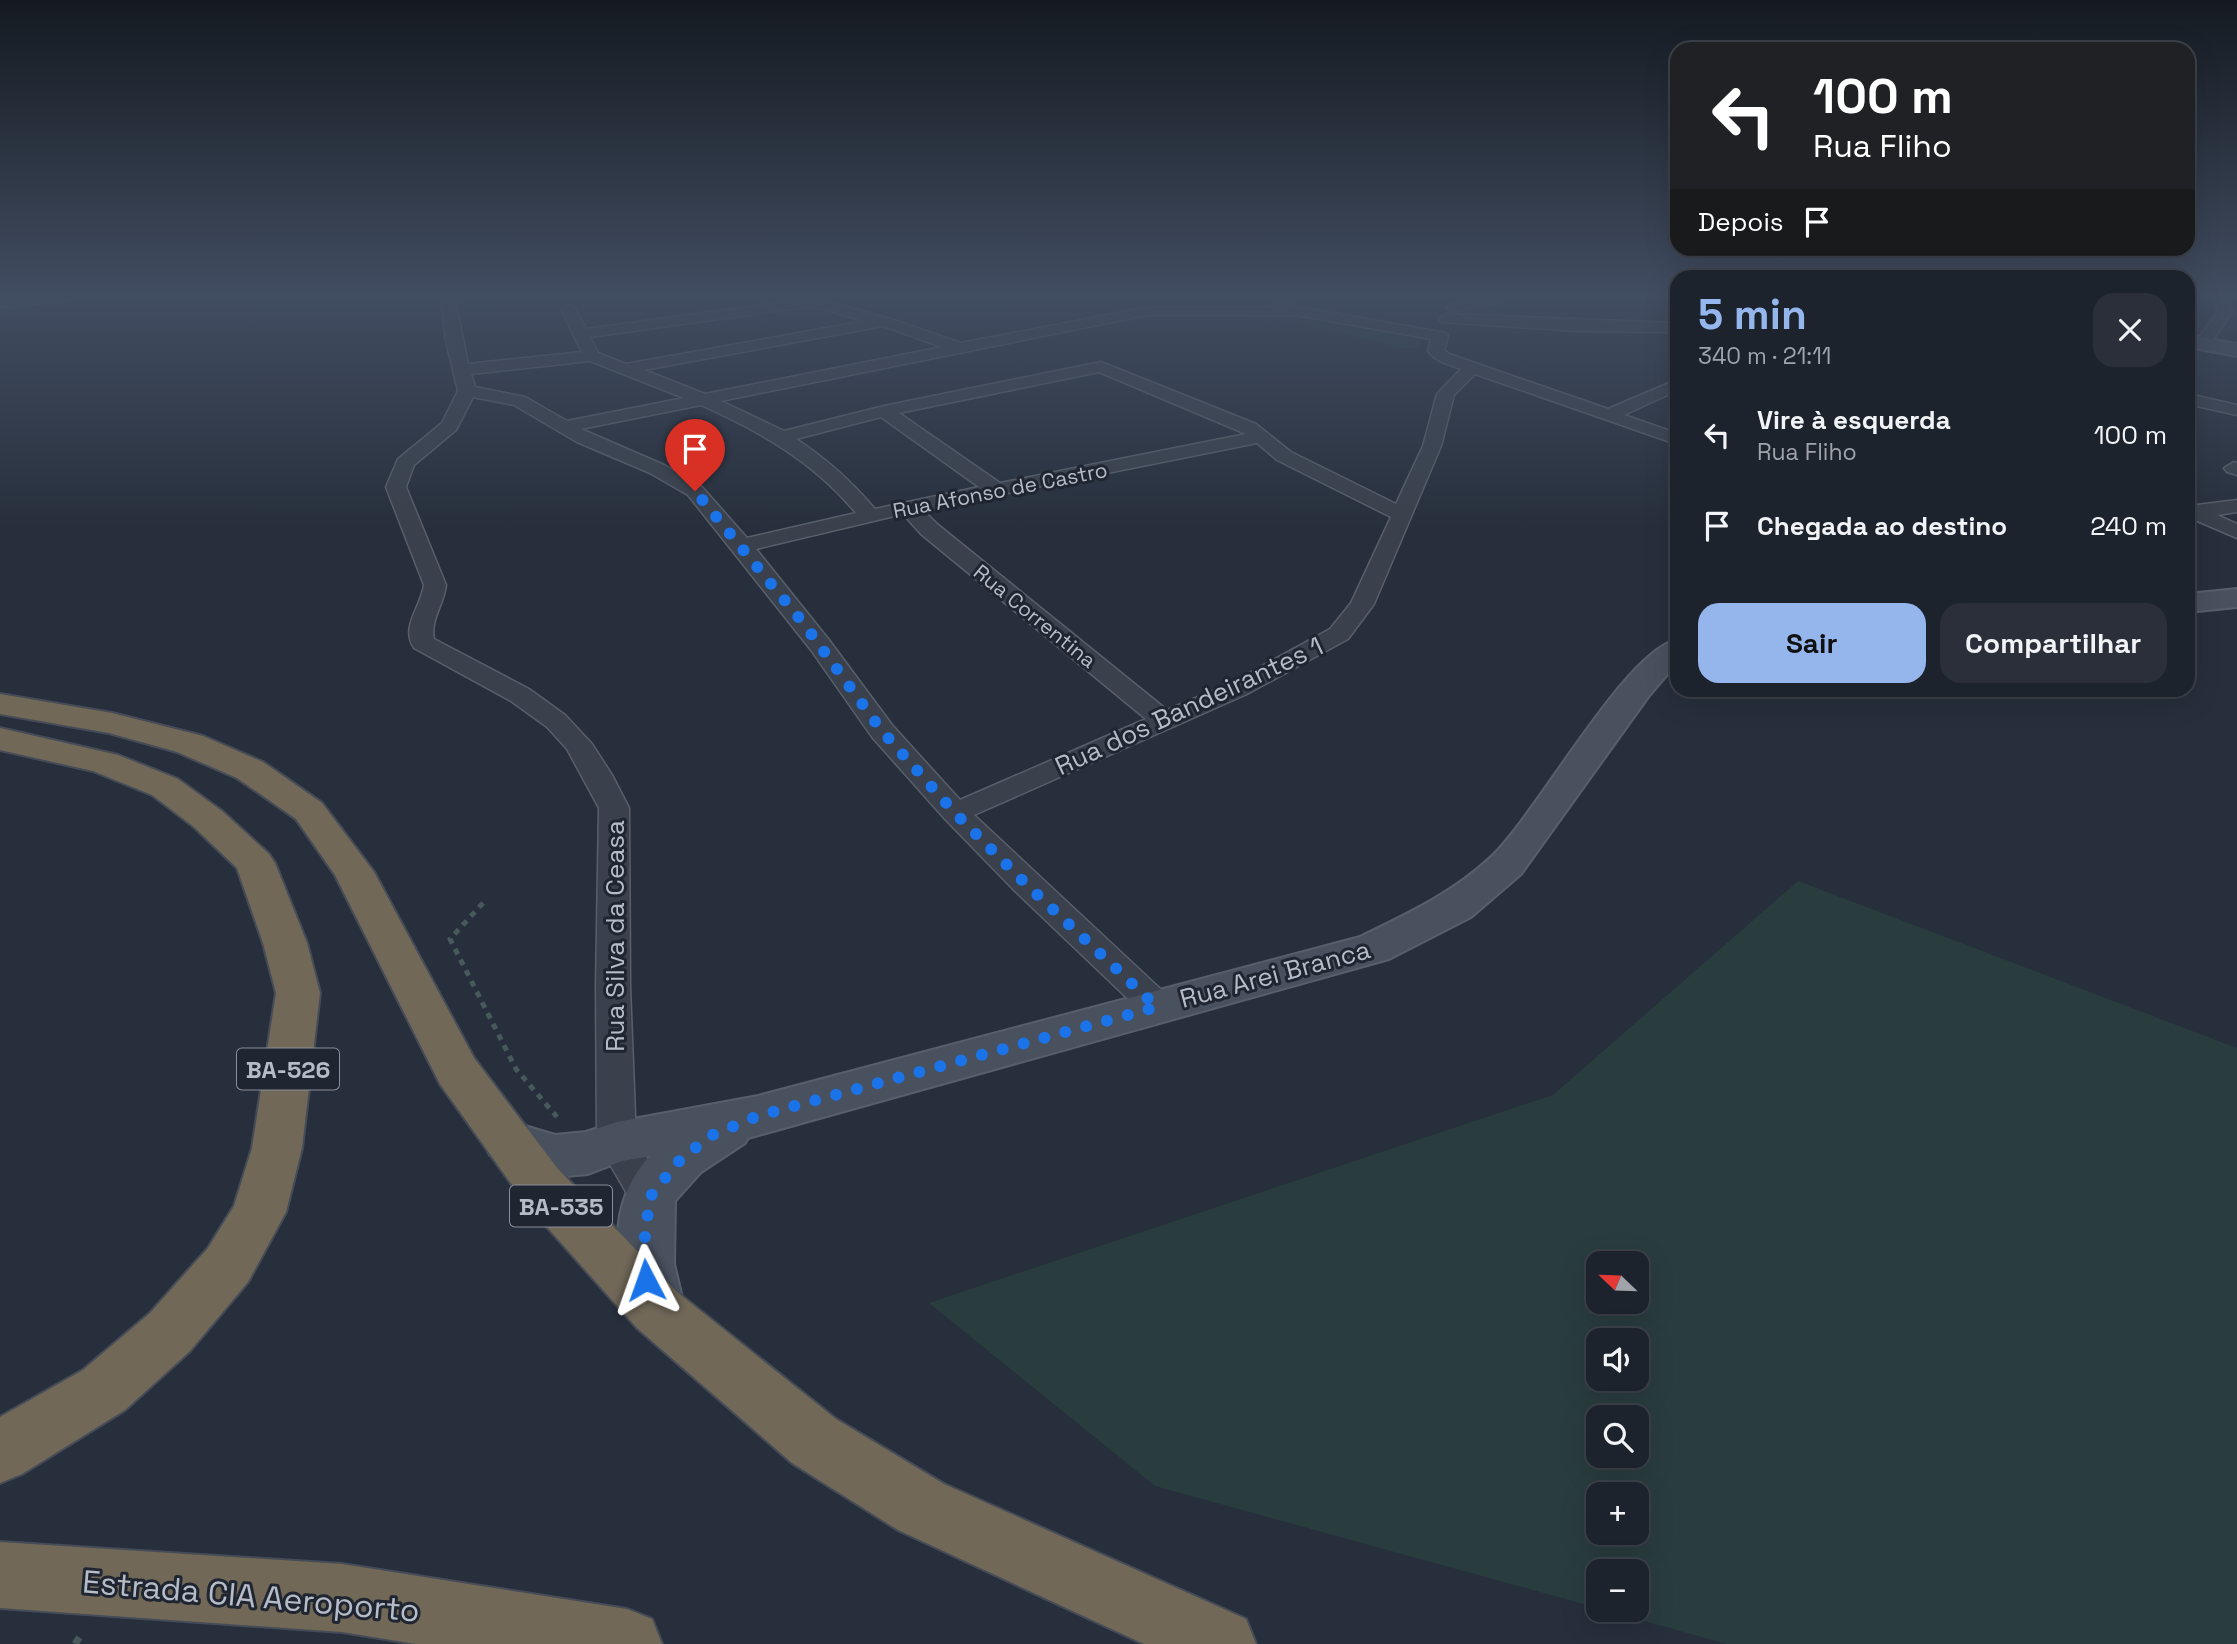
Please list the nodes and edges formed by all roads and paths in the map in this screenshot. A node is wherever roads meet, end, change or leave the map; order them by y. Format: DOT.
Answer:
graph roads {
  1 [pos="462,375"];
  2 [pos="496,375"];
  3 [pos="640,375"];
  4 [pos="821,375"];
  5 [pos="1063,375"];
  6 [pos="1120,375"];
  7 [pos="1465,375"];
  8 [pos="1491,375"];
  9 [pos="464,381"];
  10 [pos="1670,388"];
  11 [pos="703,398"];
  12 [pos="2195,401"];
  13 [pos="2237,410"];
  14 [pos="884,411"];
  15 [pos="1609,415"];
  16 [pos="564,427"];
  17 [pos="782,437"];
  18 [pos="1259,437"];
  19 [pos="1670,437"];
  20 [pos="997,489"];
  21 [pos="2237,506"];
  22 [pos="908,507"];
  23 [pos="2195,510"];
  24 [pos="2195,512"];
  25 [pos="1402,515"];
  26 [pos="870,516"];
  27 [pos="2237,532"];
  28 [pos="742,546"];
  29 [pos="2237,598"];
  30 [pos="2195,602"];
  31 [pos="1670,654"];
  32 [pos="0,704"];
  33 [pos="1164,721"];
  34 [pos="0,739"];
  35 [pos="955,813"];
  36 [pos="483,903"];
  37 [pos="1157,1007"];
  38 [pos="758,1116"];
  39 [pos="508,1141"];
  40 [pos="602,1148"];
  41 [pos="650,1197"];
  42 [pos="657,1310"];
  43 [pos="0,1452"];
  44 [pos="0,1575"];
  45 [pos="626,1644"];
  46 [pos="1221,1644"];
  1 -- 9 [label="street"];
  2 -- 9 [label="street"];
  3 -- 11 [label="street"];
  4 -- 11 [label="street"];
  5 -- 14 [label="street"];
  6 -- 18 [label="street"];
  7 -- 25 [label="street, Rua dos Bandeirantes 1"];
  8 -- 15 [label="street"];
  9 -- 16 [label="street"];
  9 -- 40 [label="street, Rua Silva da Ceasa"];
  10 -- 15 [label="street"];
  11 -- 16 [label="street"];
  11 -- 17 [label="street"];
  12 -- 13 [label="street"];
  14 -- 17 [label="street"];
  14 -- 20 [label="street"];
  15 -- 19 [label="street"];
  16 -- 28 [label="street"];
  17 -- 26 [label="street"];
  18 -- 20 [label="street, Rua Afonso de Castro"];
  18 -- 25 [label="street"];
  20 -- 22 [label="street, Rua Afonso de Castro"];
  21 -- 23 [label="street"];
  22 -- 26 [label="street, Rua Afonso de Castro"];
  22 -- 33 [label="street, Rua Correntina"];
  24 -- 27 [label="street"];
  25 -- 33 [label="street, Rua dos Bandeirantes 1"];
  26 -- 28 [label="street, Rua Afonso de Castro"];
  28 -- 35 [label="street"];
  29 -- 30 [label="main road"];
  31 -- 37 [label="main road, Rua Arei Branca"];
  32 -- 39 [label="highway, BA-535"];
  33 -- 35 [label="street, Rua dos Bandeirantes 1"];
  34 -- 43 [label="highway, BA-526"];
  35 -- 37 [label="street"];
  36 -- 40 [label="path"];
  37 -- 38 [label="main road, Rua Arei Branca"];
  38 -- 40 [label="main road, Rua Arei Branca"];
  38 -- 41 [label="main road, Rua Arei Branca"];
  39 -- 40 [label="main road, Rua Arei Branca"];
  39 -- 42 [label="highway, BA-535"];
  40 -- 41 [label="street, Rua Silva da Ceasa"];
  41 -- 42 [label="main road"];
  42 -- 46 [label="highway, BA-535"];
  44 -- 45 [label="highway, Estrada CIA Aeroporto"];
}
